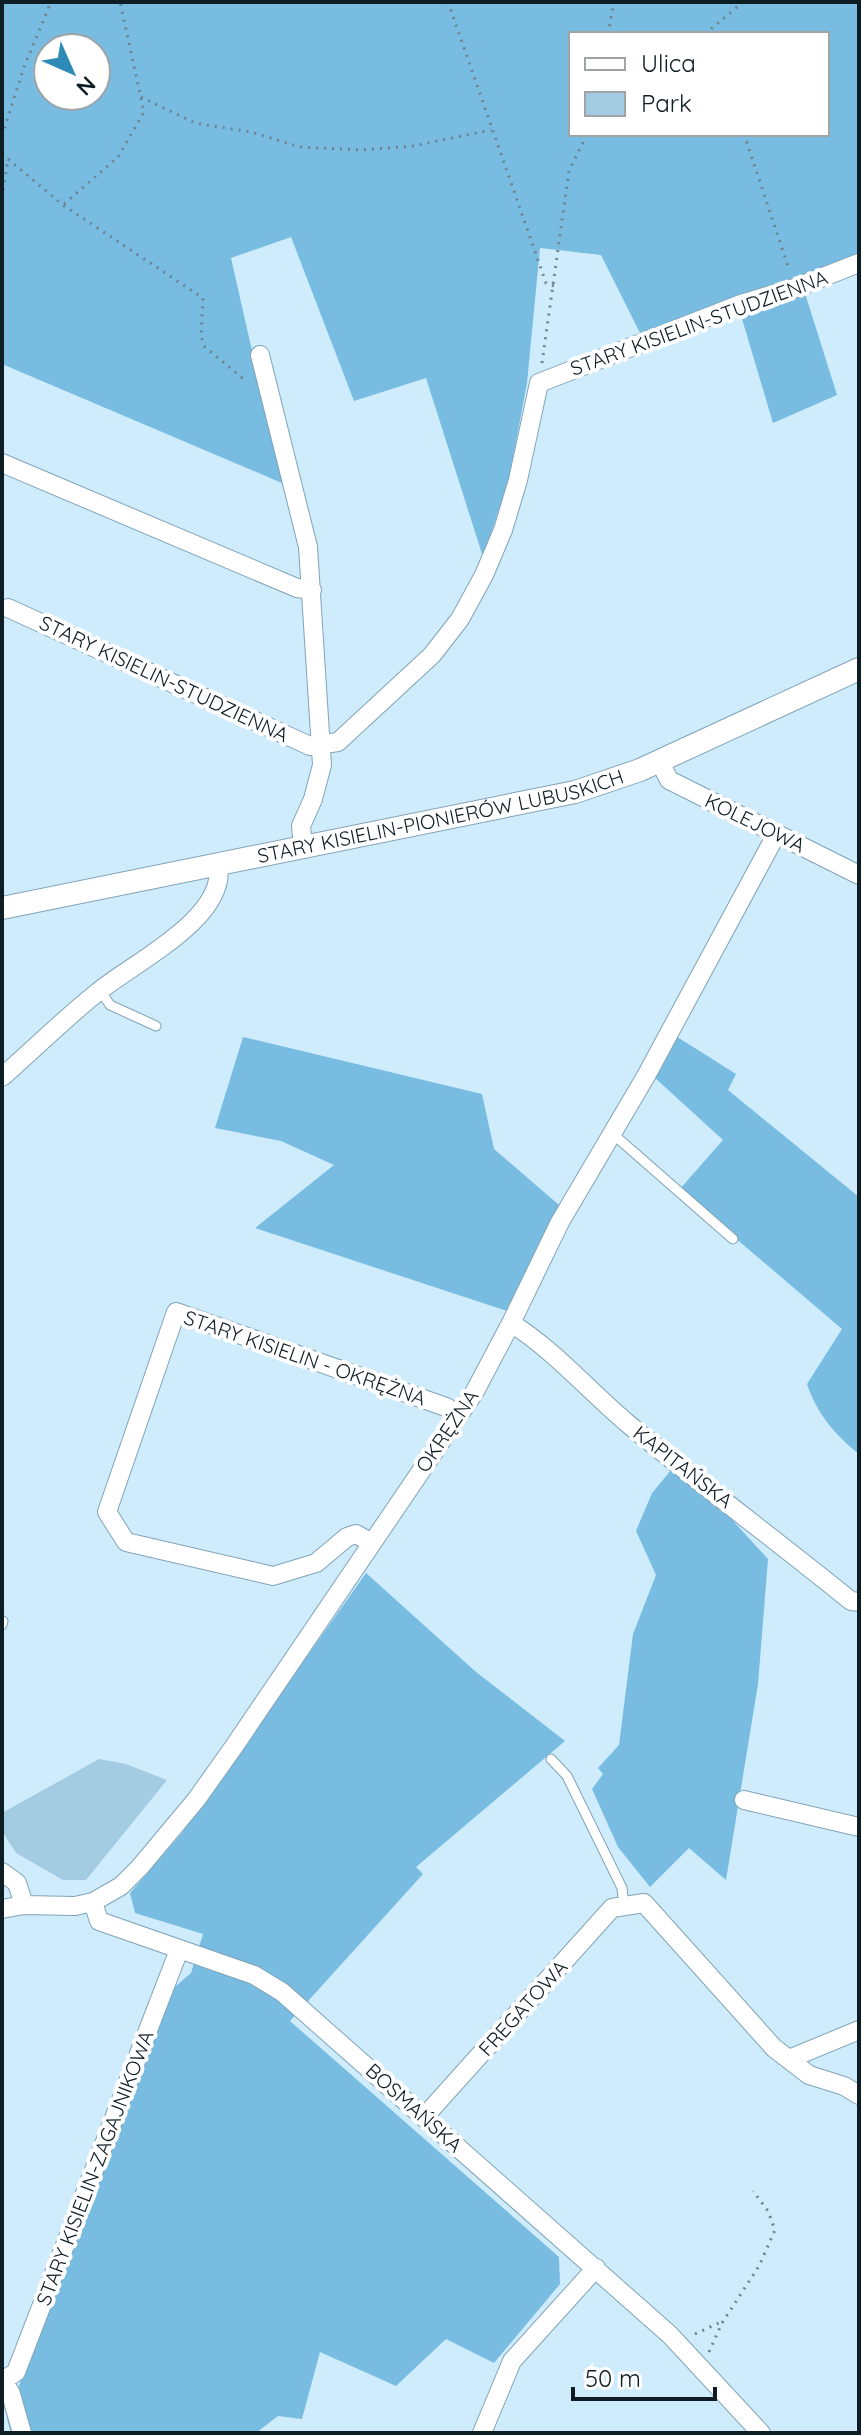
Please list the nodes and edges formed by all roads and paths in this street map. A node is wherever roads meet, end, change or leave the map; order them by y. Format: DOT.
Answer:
graph roads {
  1 [pos="51,2"];
  2 [pos="120,2"];
  3 [pos="448,2"];
  4 [pos="614,2"];
  5 [pos="743,2"];
  6 [pos="608,32"];
  7 [pos="707,32"];
  8 [pos="141,97"];
  9 [pos="491,130"];
  10 [pos="2,136"];
  11 [pos="586,136"];
  12 [pos="745,136"];
  13 [pos="2,154"];
  14 [pos="8,158"];
  15 [pos="2,198"];
  16 [pos="63,205"];
  17 [pos="859,263"];
  18 [pos="554,286"];
  19 [pos="795,288"];
  20 [pos="260,355"];
  21 [pos="539,383"];
  22 [pos="270,396"];
  23 [pos="2,463"];
  24 [pos="312,590"];
  25 [pos="8,608"];
  26 [pos="859,669"];
  27 [pos="322,745"];
  28 [pos="660,762"];
  29 [pos="777,833"];
  30 [pos="303,849"];
  31 [pos="218,865"];
  32 [pos="859,875"];
  33 [pos="2,908"];
  34 [pos="99,990"];
  35 [pos="156,1026"];
  36 [pos="2,1077"];
  37 [pos="613,1134"];
  38 [pos="733,1239"];
  39 [pos="511,1323"];
  40 [pos="459,1415"];
  41 [pos="370,1542"];
  42 [pos="859,1602"];
  43 [pos="551,1759"];
  44 [pos="744,1800"];
  45 [pos="859,1827"];
  46 [pos="2,1872"];
  47 [pos="93,1902"];
  48 [pos="24,1905"];
  49 [pos="624,1905"];
  50 [pos="2,1909"];
  51 [pos="179,1950"];
  52 [pos="859,2030"];
  53 [pos="789,2059"];
  54 [pos="854,2085"];
  55 [pos="425,2116"];
  56 [pos="753,2191"];
  57 [pos="596,2268"];
  58 [pos="724,2320"];
  59 [pos="670,2335"];
  60 [pos="705,2370"];
  61 [pos="3,2379"];
  62 [pos="22,2433"];
  63 [pos="482,2433"];
  64 [pos="761,2433"];
  1 -- 10 [label="path"];
  2 -- 8 [label="path"];
  3 -- 9 [label="path"];
  4 -- 6 [label="path"];
  5 -- 7 [label="path"];
  8 -- 9 [label="path"];
  8 -- 16 [label="path"];
  9 -- 18 [label="path"];
  11 -- 18 [label="path, STARY KISIELIN-STUDZIENNA"];
  12 -- 19 [label="path"];
  13 -- 14 [label="path"];
  14 -- 15 [label="path"];
  14 -- 16 [label="path"];
  16 -- 22 [label="path"];
  17 -- 19 [label="street, STARY KISIELIN-STUDZIENNA"];
  18 -- 21 [label="path, STARY KISIELIN-STUDZIENNA"];
  19 -- 21 [label="street, STARY KISIELIN-STUDZIENNA"];
  20 -- 22 [label="street, STARY KISIELIN-STUDZIENNA"];
  21 -- 27 [label="street"];
  22 -- 24 [label="street, STARY KISIELIN-STUDZIENNA"];
  23 -- 24 [label="street"];
  24 -- 27 [label="street, STARY KISIELIN-STUDZIENNA"];
  25 -- 27 [label="street, STARY KISIELIN-STUDZIENNA"];
  26 -- 28 [label="street, STARY KISIELIN-PIONIERÓW LUBUSKICH"];
  27 -- 30 [label="street, STARY KISIELIN-STUDZIENNA"];
  28 -- 29 [label="street, KOLEJOWA"];
  28 -- 30 [label="street, STARY KISIELIN-PIONIERÓW LUBUSKICH"];
  29 -- 32 [label="street, KOLEJOWA"];
  29 -- 37 [label="street, OKRĘŻNA"];
  30 -- 31 [label="street, STARY KISIELIN-PIONIERÓW LUBUSKICH"];
  31 -- 33 [label="street, STARY KISIELIN-PIONIERÓW LUBUSKICH"];
  31 -- 34 [label="street"];
  34 -- 35 [label="lane"];
  34 -- 36 [label="street"];
  37 -- 38 [label="lane"];
  37 -- 39 [label="street, OKRĘŻNA"];
  39 -- 40 [label="street, OKRĘŻNA"];
  39 -- 42 [label="street, KAPITAŃSKA"];
  40 -- 41 [label="street, OKRĘŻNA"];
  40 -- 41 [label="street, STARY KISIELIN - OKRĘŻNA"];
  41 -- 47 [label="street, OKRĘŻNA"];
  43 -- 49 [label="lane"];
  44 -- 45 [label="street"];
  46 -- 48 [label="street"];
  47 -- 48 [label="street, OKRĘŻNA"];
  47 -- 51 [label="street, BOSMAŃSKA"];
  48 -- 50 [label="street, OKRĘŻNA"];
  49 -- 53 [label="street"];
  49 -- 55 [label="street, FREGATOWA"];
  51 -- 55 [label="street, BOSMAŃSKA"];
  51 -- 61 [label="street, STARY KISIELIN-ZAGAJNIKOWA"];
  52 -- 53 [label="street"];
  53 -- 54 [label="street"];
  55 -- 57 [label="street, BOSMAŃSKA"];
  56 -- 58 [label="path"];
  57 -- 59 [label="street, BOSMAŃSKA"];
  57 -- 63 [label="street"];
  58 -- 59 [label="path"];
  58 -- 60 [label="path"];
  59 -- 60 [label="street, BOSMAŃSKA"];
  60 -- 64 [label="street, BOSMAŃSKA"];
  61 -- 62 [label="street"];
}
